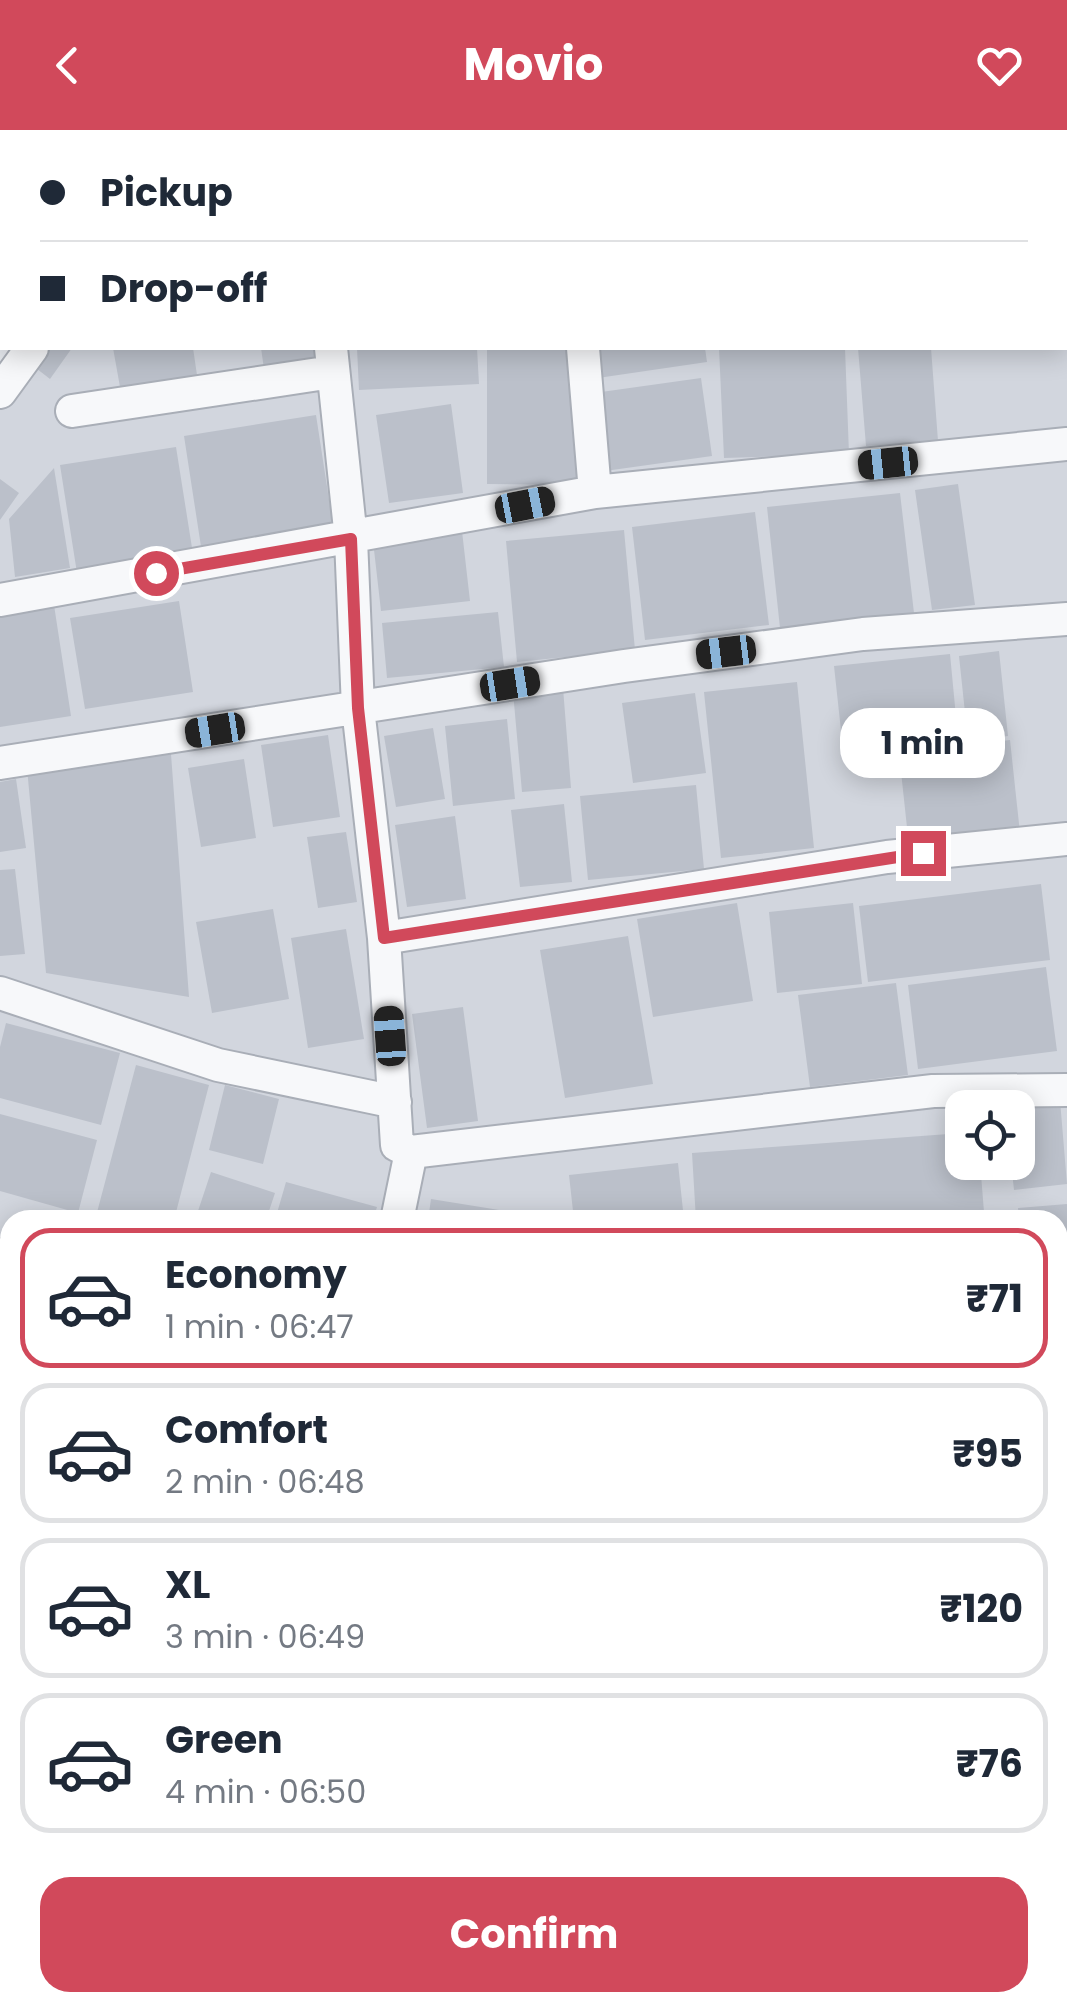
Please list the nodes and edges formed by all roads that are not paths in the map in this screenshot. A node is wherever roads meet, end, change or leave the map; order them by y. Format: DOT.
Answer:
graph roads {
  1 [pos="583,350"];
  2 [pos="332,360"];
  3 [pos="72,411"];
  4 [pos="1067,444"];
  5 [pos="595,492"];
  6 [pos="351,539"];
  7 [pos="0,600"];
  8 [pos="1067,620"];
  9 [pos="358,708"];
  10 [pos="0,762"];
  11 [pos="1067,839"];
  12 [pos="384,938"];
  13 [pos="0,994"];
  14 [pos="1067,1090"];
  15 [pos="395,1102"];
  16 [pos="411,1152"];
  17 [pos="399,1210"];
  1 -- 5 [label="street"];
  2 -- 3 [label="street"];
  2 -- 6 [label="street"];
  4 -- 5 [label="street"];
  5 -- 6 [label="street"];
  6 -- 7 [label="street"];
  6 -- 9 [label="street"];
  8 -- 9 [label="street"];
  9 -- 10 [label="street"];
  9 -- 12 [label="street"];
  11 -- 12 [label="street"];
  12 -- 15 [label="street"];
  13 -- 15 [label="street"];
  14 -- 16 [label="street"];
  15 -- 16 [label="street"];
  16 -- 17 [label="street"];
}
